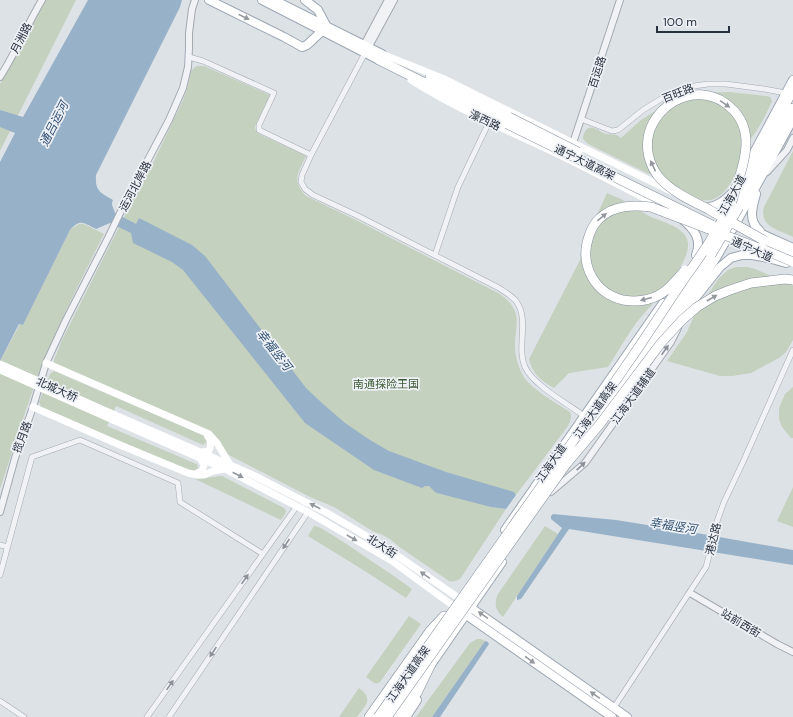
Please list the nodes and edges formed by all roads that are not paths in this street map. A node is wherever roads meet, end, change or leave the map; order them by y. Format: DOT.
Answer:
graph roads {
  1 [pos="42,0"];
  2 [pos="195,0"];
  3 [pos="209,0"];
  4 [pos="262,0"];
  5 [pos="274,0"];
  6 [pos="305,0"];
  7 [pos="388,0"];
  8 [pos="394,0"];
  9 [pos="620,0"];
  10 [pos="324,29"];
  11 [pos="366,49"];
  12 [pos="189,57"];
  13 [pos="380,57"];
  14 [pos="0,77"];
  15 [pos="793,80"];
  16 [pos="790,92"];
  17 [pos="793,108"];
  18 [pos="793,118"];
  19 [pos="581,119"];
  20 [pos="489,122"];
  21 [pos="793,138"];
  22 [pos="573,143"];
  23 [pos="311,155"];
  24 [pos="760,179"];
  25 [pos="733,192"];
  26 [pos="706,208"];
  27 [pos="730,208"];
  28 [pos="675,213"];
  29 [pos="720,215"];
  30 [pos="736,223"];
  31 [pos="712,231"];
  32 [pos="728,238"];
  33 [pos="767,243"];
  34 [pos="706,247"];
  35 [pos="793,248"];
  36 [pos="793,254"];
  37 [pos="436,255"];
  38 [pos="696,255"];
  39 [pos="791,264"];
  40 [pos="793,280"];
  41 [pos="696,287"];
  42 [pos="694,301"];
  43 [pos="664,331"];
  44 [pos="793,350"];
  45 [pos="46,363"];
  46 [pos="0,364"];
  47 [pos="0,370"];
  48 [pos="33,407"];
  49 [pos="584,416"];
  50 [pos="114,418"];
  51 [pos="202,431"];
  52 [pos="201,455"];
  53 [pos="567,463"];
  54 [pos="227,466"];
  55 [pos="193,475"];
  56 [pos="551,492"];
  57 [pos="297,506"];
  58 [pos="0,512"];
  59 [pos="308,512"];
  60 [pos="0,545"];
  61 [pos="8,547"];
  62 [pos="263,554"];
  63 [pos="0,575"];
  64 [pos="690,593"];
  65 [pos="457,597"];
  66 [pos="452,605"];
  67 [pos="471,607"];
  68 [pos="466,615"];
  69 [pos="444,616"];
  70 [pos="793,652"];
  71 [pos="431,664"];
  72 [pos="418,694"];
  73 [pos="0,701"];
  74 [pos="612,713"];
  75 [pos="24,717"];
  76 [pos="148,717"];
  77 [pos="169,717"];
  78 [pos="365,717"];
  79 [pos="369,717"];
  80 [pos="373,717"];
  81 [pos="378,717"];
  82 [pos="387,717"];
  83 [pos="394,717"];
  84 [pos="400,717"];
  85 [pos="406,717"];
  86 [pos="627,717"];
  1 -- 14 [label="street, 月洲路"];
  2 -- 12 [label="street, 运河北岸路"];
  3 -- 10 [label="main road, one-way"];
  4 -- 10 [label="main road, 濠西路"];
  5 -- 10 [label="main road, 濠西路"];
  6 -- 10 [label="main road"];
  7 -- 11 [label="street"];
  8 -- 11 [label="street"];
  9 -- 19 [label="street, 百运路"];
  10 -- 11 [label="main road, 濠西路"];
  11 -- 13 [label="main road, 濠西路"];
  11 -- 23 [label="street"];
  12 -- 23 [label="street"];
  12 -- 45 [label="street, 运河北岸路"];
  13 -- 20 [label="main road, 濠西路"];
  13 -- 22 [label="main road, 濠西路"];
  13 -- 33 [label="highway, 通宁大道高架, bridge"];
  15 -- 16 [label="main road, 江海大道"];
  16 -- 19 [label="street, 百旺路"];
  16 -- 25 [label="main road, 江海大道"];
  16 -- 27 [label="highway, 江海大道高架, bridge"];
  17 -- 53 [label="highway, 江海大道高架, bridge"];
  18 -- 24 [label="main road, 江海大道"];
  19 -- 22 [label="street, 百运路"];
  20 -- 28 [label="main road, 濠西路"];
  20 -- 37 [label="street"];
  21 -- 24 [label="street"];
  22 -- 26 [label="main road, 濠西路"];
  23 -- 37 [label="street"];
  24 -- 30 [label="main road, 江海大道"];
  24 -- 33 [label="main road"];
  25 -- 26 [label="main road"];
  25 -- 29 [label="main road, 江海大道"];
  26 -- 29 [label="main road, 濠西路"];
  33 -- 27 [label="highway, one-way, bridge"];
  27 -- 34 [label="highway, 江海大道高架, bridge"];
  28 -- 31 [label="main road, 濠西路"];
  28 -- 38 [label="main road"];
  29 -- 30 [label="main road, 通宁大道"];
  29 -- 31 [label="main road, 江海大道"];
  30 -- 32 [label="main road, 江海大道"];
  30 -- 33 [label="main road, 通宁大道"];
  31 -- 32 [label="main road, 通宁大道"];
  31 -- 38 [label="main road, 江海大道"];
  32 -- 39 [label="main road, 通宁大道"];
  32 -- 41 [label="main road, 江海大道"];
  34 -- 33 [label="highway, one-way, bridge"];
  33 -- 35 [label="main road, 通宁大道"];
  33 -- 36 [label="highway, 通宁大道高架"];
  33 -- 39 [label="highway, 通宁大道高架, bridge"];
  34 -- 81 [label="highway, 江海大道高架, bridge"];
  37 -- 49 [label="street"];
  38 -- 49 [label="main road, 江海大道"];
  39 -- 42 [label="main road"];
  53 -- 40 [label="highway, one-way, bridge"];
  41 -- 42 [label="street, 江海大道辅道"];
  41 -- 43 [label="main road, 江海大道"];
  42 -- 43 [label="main road"];
  56 -- 42 [label="street, 江海大道辅道, one-way"];
  43 -- 56 [label="main road, 江海大道"];
  44 -- 64 [label="street, 港达路"];
  45 -- 48 [label="street, 揽月路"];
  45 -- 51 [label="main road"];
  46 -- 50 [label="main road, 北城大桥, bridge"];
  47 -- 50 [label="main road, 北城大桥, bridge"];
  48 -- 55 [label="main road"];
  48 -- 58 [label="street, 揽月路"];
  49 -- 65 [label="main road, 江海大道"];
  50 -- 52 [label="main road, 北大街"];
  51 -- 52 [label="main road"];
  51 -- 54 [label="main road"];
  52 -- 54 [label="main road, 北大街"];
  52 -- 55 [label="main road"];
  53 -- 82 [label="highway, 江海大道高架, bridge"];
  54 -- 55 [label="main road"];
  54 -- 57 [label="main road, 北大街, one-way"];
  65 -- 54 [label="main road, 北大街, one-way"];
  56 -- 67 [label="main road, 江海大道"];
  57 -- 59 [label="main road, 北大街"];
  57 -- 62 [label="street"];
  59 -- 66 [label="main road, 北大街, one-way"];
  59 -- 77 [label="street, one-way"];
  60 -- 61 [label="street"];
  61 -- 62 [label="street"];
  61 -- 63 [label="street"];
  76 -- 62 [label="street, one-way"];
  64 -- 70 [label="street, 站前西街"];
  64 -- 74 [label="street, 港达路"];
  65 -- 66 [label="main road, 江海大道"];
  65 -- 67 [label="main road, 北大街"];
  66 -- 68 [label="main road, 北大街"];
  66 -- 69 [label="main road, 江海大道"];
  67 -- 68 [label="main road, 江海大道"];
  74 -- 67 [label="main road, 北大街, one-way"];
  68 -- 71 [label="main road, 江海大道"];
  68 -- 74 [label="main road, 北大街, one-way"];
  69 -- 78 [label="main road"];
  69 -- 79 [label="highway"];
  69 -- 80 [label="main road, 江海大道"];
  71 -- 72 [label="highway"];
  71 -- 83 [label="main road, 江海大道"];
  72 -- 84 [label="highway"];
  72 -- 85 [label="main road"];
  73 -- 75 [label="street"];
  74 -- 86 [label="main road, 北大街"];
}
